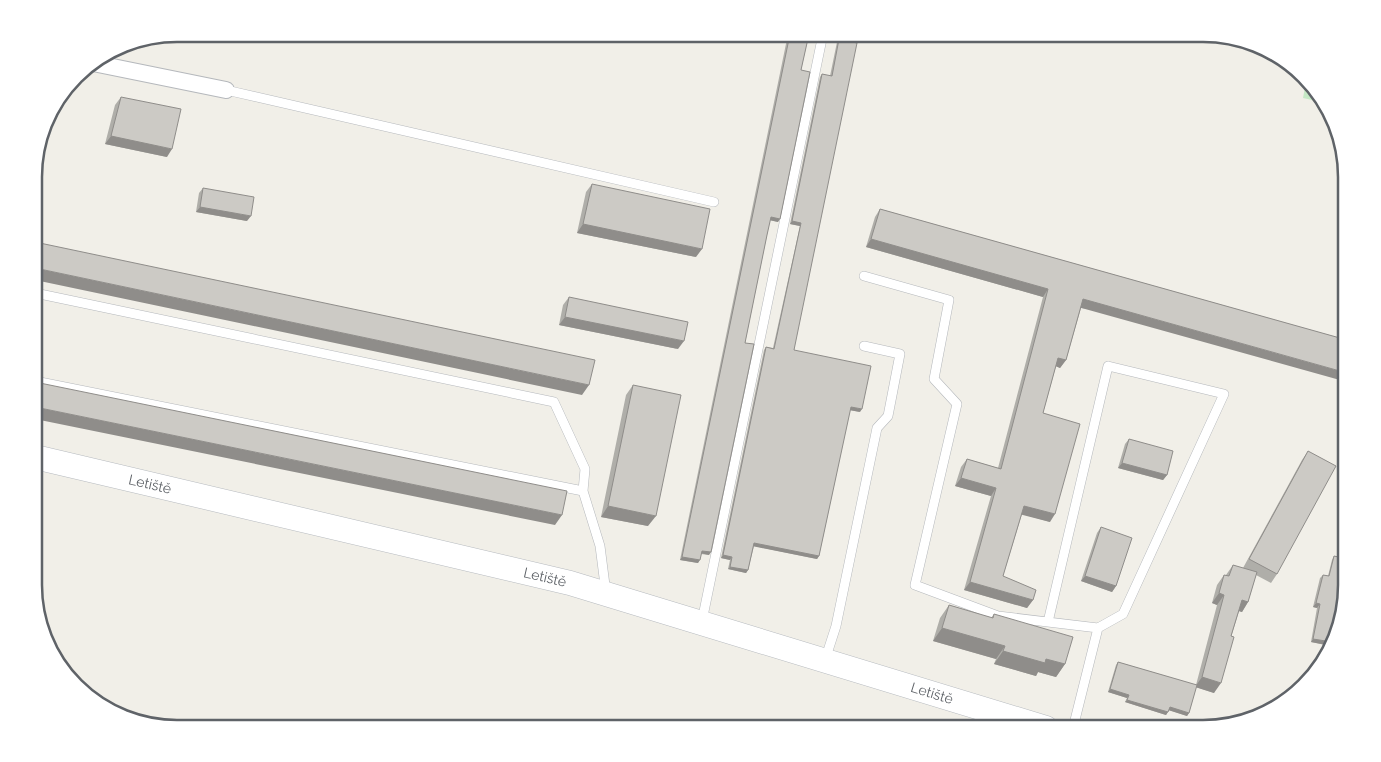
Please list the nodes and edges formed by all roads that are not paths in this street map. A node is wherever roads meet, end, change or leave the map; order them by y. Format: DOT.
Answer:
graph roads {
  1 [pos="821,42"];
  2 [pos="103,65"];
  3 [pos="226,90"];
  4 [pos="714,202"];
  5 [pos="864,276"];
  6 [pos="43,296"];
  7 [pos="864,346"];
  8 [pos="42,383"];
  9 [pos="42,459"];
  10 [pos="583,491"];
  11 [pos="606,593"];
  12 [pos="1048,622"];
  13 [pos="702,623"];
  14 [pos="1098,628"];
  15 [pos="825,661"];
  16 [pos="1017,719"];
  17 [pos="1075,719"];
  1 -- 13 [label="lane"];
  2 -- 3 [label="street"];
  3 -- 4 [label="lane"];
  5 -- 12 [label="lane"];
  6 -- 10 [label="lane"];
  7 -- 15 [label="lane"];
  8 -- 10 [label="lane"];
  9 -- 11 [label="street, Letiště"];
  10 -- 11 [label="lane"];
  11 -- 13 [label="street, Letiště"];
  12 -- 14 [label="lane"];
  12 -- 14 [label="lane"];
  13 -- 15 [label="street, Letiště"];
  14 -- 17 [label="lane"];
  15 -- 16 [label="street, Letiště"];
}
